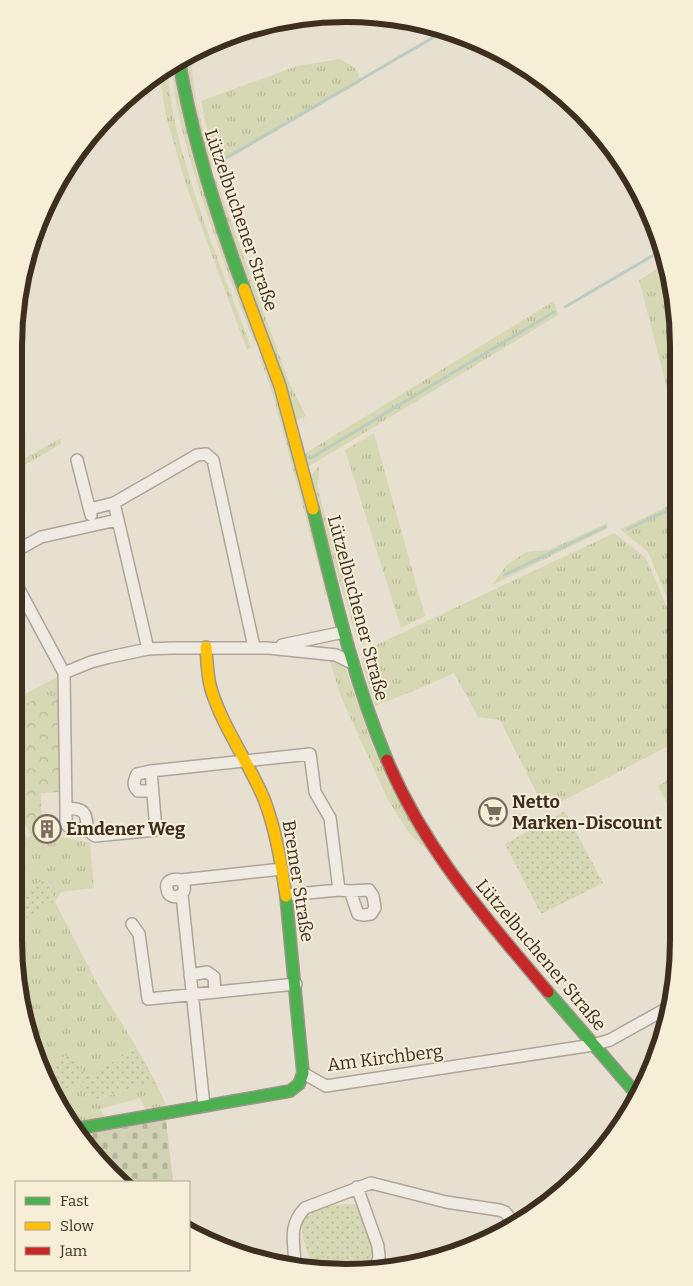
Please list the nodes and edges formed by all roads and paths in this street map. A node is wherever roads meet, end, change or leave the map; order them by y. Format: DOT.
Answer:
graph roads {
  1 [pos="181,68"];
  2 [pos="77,460"];
  3 [pos="114,503"];
  4 [pos="90,509"];
  5 [pos="117,520"];
  6 [pos="93,524"];
  7 [pos="22,548"];
  8 [pos="22,595"];
  9 [pos="344,632"];
  10 [pos="206,647"];
  11 [pos="254,647"];
  12 [pos="268,648"];
  13 [pos="148,649"];
  14 [pos="352,662"];
  15 [pos="64,673"];
  16 [pos="245,760"];
  17 [pos="151,771"];
  18 [pos="152,791"];
  19 [pos="66,808"];
  20 [pos="87,830"];
  21 [pos="282,869"];
  22 [pos="286,895"];
  23 [pos="132,924"];
  24 [pos="190,975"];
  25 [pos="296,984"];
  26 [pos="215,992"];
  27 [pos="193,994"];
  28 [pos="662,1011"];
  29 [pos="593,1045"];
  30 [pos="303,1073"];
  31 [pos="633,1091"];
  32 [pos="204,1106"];
  33 [pos="82,1128"];
  34 [pos="357,1187"];
  35 [pos="510,1219"];
  36 [pos="295,1259"];
  37 [pos="377,1262"];
  1 -- 9 [label="main road, Lützelbuchener Straße"];
  2 -- 4 [label="street"];
  3 -- 4 [label="street"];
  3 -- 5 [label="street"];
  3 -- 11 [label="street"];
  4 -- 6 [label="street"];
  5 -- 6 [label="street"];
  5 -- 13 [label="street"];
  6 -- 7 [label="street"];
  8 -- 15 [label="street"];
  9 -- 12 [label="street"];
  9 -- 14 [label="main road, Lützelbuchener Straße"];
  10 -- 11 [label="street"];
  10 -- 13 [label="street"];
  10 -- 16 [label="main road, Bremer Straße"];
  11 -- 12 [label="street"];
  12 -- 14 [label="street"];
  13 -- 15 [label="street"];
  14 -- 29 [label="main road, Lützelbuchener Straße"];
  15 -- 19 [label="street"];
  16 -- 17 [label="street"];
  16 -- 21 [label="main road, Bremer Straße"];
  16 -- 22 [label="street"];
  17 -- 18 [label="street"];
  17 -- 18 [label="street"];
  18 -- 20 [label="street"];
  19 -- 20 [label="street"];
  19 -- 20 [label="street"];
  21 -- 22 [label="main road, Bremer Straße"];
  21 -- 24 [label="street"];
  22 -- 25 [label="main road, Bremer Straße"];
  23 -- 27 [label="street"];
  24 -- 26 [label="street"];
  24 -- 27 [label="street"];
  25 -- 26 [label="street"];
  25 -- 30 [label="main road, Bremer Straße"];
  26 -- 27 [label="street"];
  27 -- 32 [label="street"];
  28 -- 29 [label="street, Am Kirchberg"];
  29 -- 30 [label="street, Am Kirchberg"];
  29 -- 31 [label="main road, Lützelbuchener Straße"];
  30 -- 32 [label="main road, Am Kirchberg"];
  32 -- 33 [label="main road, Am Kirchberg"];
  34 -- 35 [label="street"];
  34 -- 36 [label="street"];
  34 -- 37 [label="street"];
}
